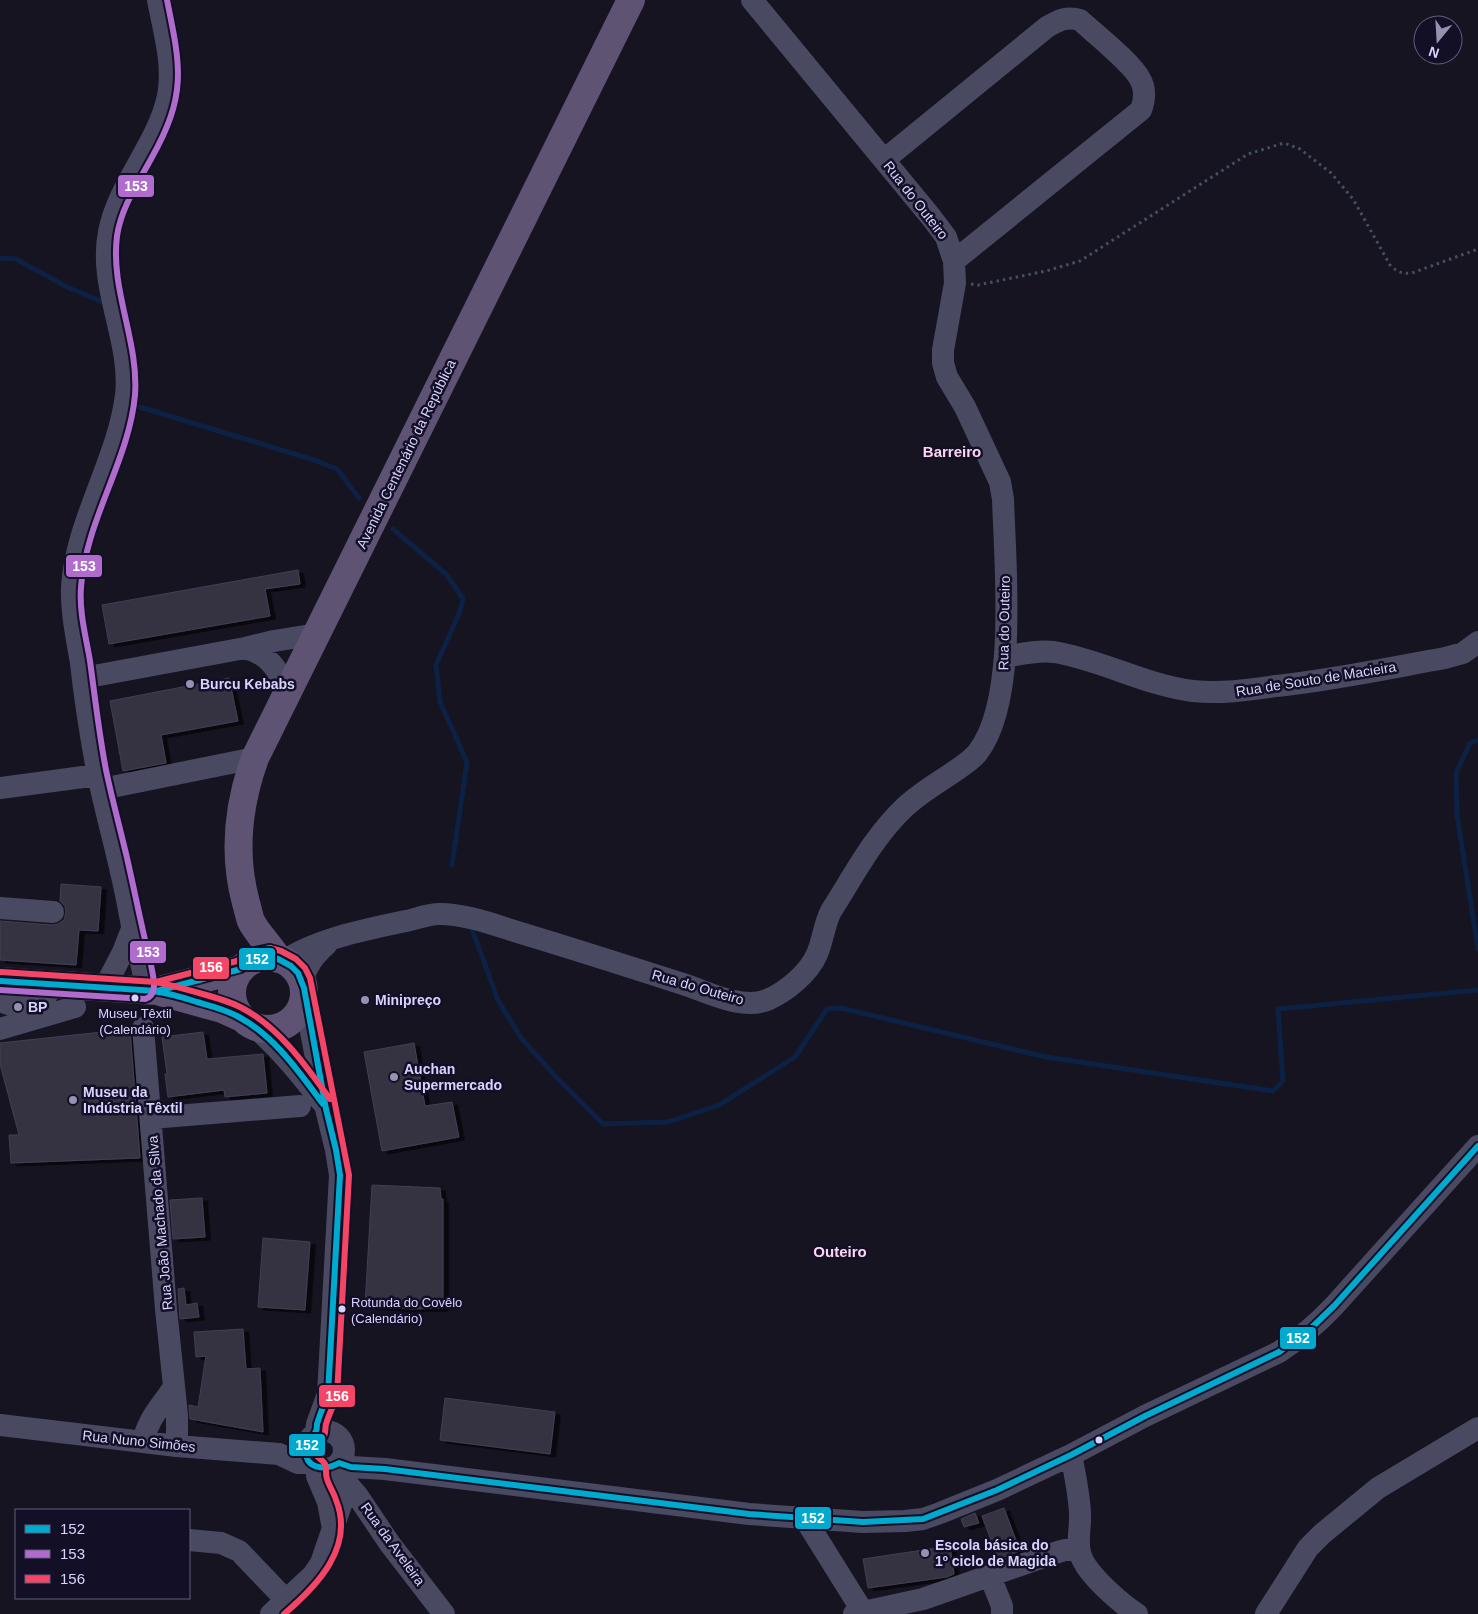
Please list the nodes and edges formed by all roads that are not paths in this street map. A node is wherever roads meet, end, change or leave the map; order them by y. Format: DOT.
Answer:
graph roads {
  1 [pos="158,0"];
  2 [pos="631,0"];
  3 [pos="752,0"];
  4 [pos="884,160"];
  5 [pos="954,272"];
  6 [pos="317,634"];
  7 [pos="1478,642"];
  8 [pos="245,648"];
  9 [pos="1005,656"];
  10 [pos="83,678"];
  11 [pos="288,691"];
  12 [pos="255,758"];
  13 [pos="100,782"];
  14 [pos="0,788"];
  15 [pos="0,908"];
  16 [pos="53,912"];
  17 [pos="252,922"];
  18 [pos="132,929"];
  19 [pos="333,939"];
  20 [pos="281,960"];
  21 [pos="243,967"];
  22 [pos="0,981"];
  23 [pos="51,984"];
  24 [pos="109,987"];
  25 [pos="303,988"];
  26 [pos="151,990"];
  27 [pos="0,1001"];
  28 [pos="76,1007"];
  29 [pos="248,1022"];
  30 [pos="143,1028"];
  31 [pos="0,1029"];
  32 [pos="300,1106"];
  33 [pos="326,1109"];
  34 [pos="151,1118"];
  35 [pos="1478,1146"];
  36 [pos="173,1388"];
  37 [pos="0,1425"];
  38 [pos="1478,1428"];
  39 [pos="143,1442"];
  40 [pos="177,1446"];
  41 [pos="1071,1455"];
  42 [pos="331,1461"];
  43 [pos="376,1468"];
  44 [pos="805,1519"];
  45 [pos="333,1530"];
  46 [pos="190,1540"];
  47 [pos="1079,1547"];
  48 [pos="990,1576"];
  49 [pos="279,1607"];
  50 [pos="859,1613"];
  51 [pos="444,1614"];
  52 [pos="1002,1614"];
  53 [pos="1137,1614"];
  54 [pos="1266,1614"];
  1 -- 10 [label="street"];
  2 -- 6 [label="main road, Avenida Centenário da República"];
  3 -- 4 [label="street, Rua do Outeiro"];
  4 -- 5 [label="street, Rua do Outeiro"];
  4 -- 5 [label="street"];
  5 -- 9 [label="street, Rua do Outeiro"];
  6 -- 8 [label="street"];
  6 -- 11 [label="main road, Avenida Centenário da República"];
  7 -- 9 [label="street, Rua de Souto de Macieira"];
  8 -- 10 [label="street"];
  8 -- 11 [label="street"];
  9 -- 19 [label="street, Rua do Outeiro"];
  10 -- 13 [label="street"];
  11 -- 12 [label="main road, Avenida Centenário da República"];
  12 -- 13 [label="street"];
  12 -- 17 [label="main road, Avenida Centenário da República"];
  13 -- 14 [label="street"];
  13 -- 18 [label="street"];
  15 -- 16 [label="street"];
  17 -- 20 [label="main road, Avenida Centenário da República"];
  17 -- 21 [label="main road, Avenida Centenário da República"];
  18 -- 24 [label="street"];
  18 -- 26 [label="street"];
  19 -- 20 [label="street, Rua do Outeiro"];
  19 -- 25 [label="street, Rua do Outeiro"];
  20 -- 21 [label="main road"];
  20 -- 25 [label="main road"];
  21 -- 26 [label="main road"];
  21 -- 29 [label="main road"];
  22 -- 23 [label="main road"];
  23 -- 24 [label="main road"];
  23 -- 27 [label="street"];
  24 -- 26 [label="main road"];
  25 -- 29 [label="main road"];
  25 -- 33 [label="street"];
  26 -- 29 [label="main road"];
  28 -- 31 [label="street"];
  29 -- 33 [label="street"];
  30 -- 34 [label="street, Rua João Machado da Silva"];
  32 -- 34 [label="street"];
  33 -- 42 [label="street"];
  34 -- 36 [label="street, Rua João Machado da Silva"];
  35 -- 41 [label="street"];
  36 -- 39 [label="street"];
  36 -- 40 [label="street, Rua João Machado da Silva"];
  37 -- 39 [label="street, Rua Nuno Simões"];
  38 -- 54 [label="street"];
  39 -- 40 [label="street, Rua Nuno Simões"];
  40 -- 42 [label="street, Rua Nuno Simões"];
  41 -- 44 [label="street"];
  41 -- 47 [label="street"];
  42 -- 43 [label="street"];
  42 -- 43 [label="street"];
  42 -- 45 [label="street"];
  42 -- 45 [label="street"];
  42 -- 51 [label="street, Rua da Aveleira"];
  43 -- 44 [label="street"];
  44 -- 50 [label="street"];
  45 -- 49 [label="street"];
  46 -- 49 [label="street"];
  47 -- 48 [label="street"];
  47 -- 53 [label="street"];
  48 -- 50 [label="street"];
  48 -- 52 [label="street"];
}
